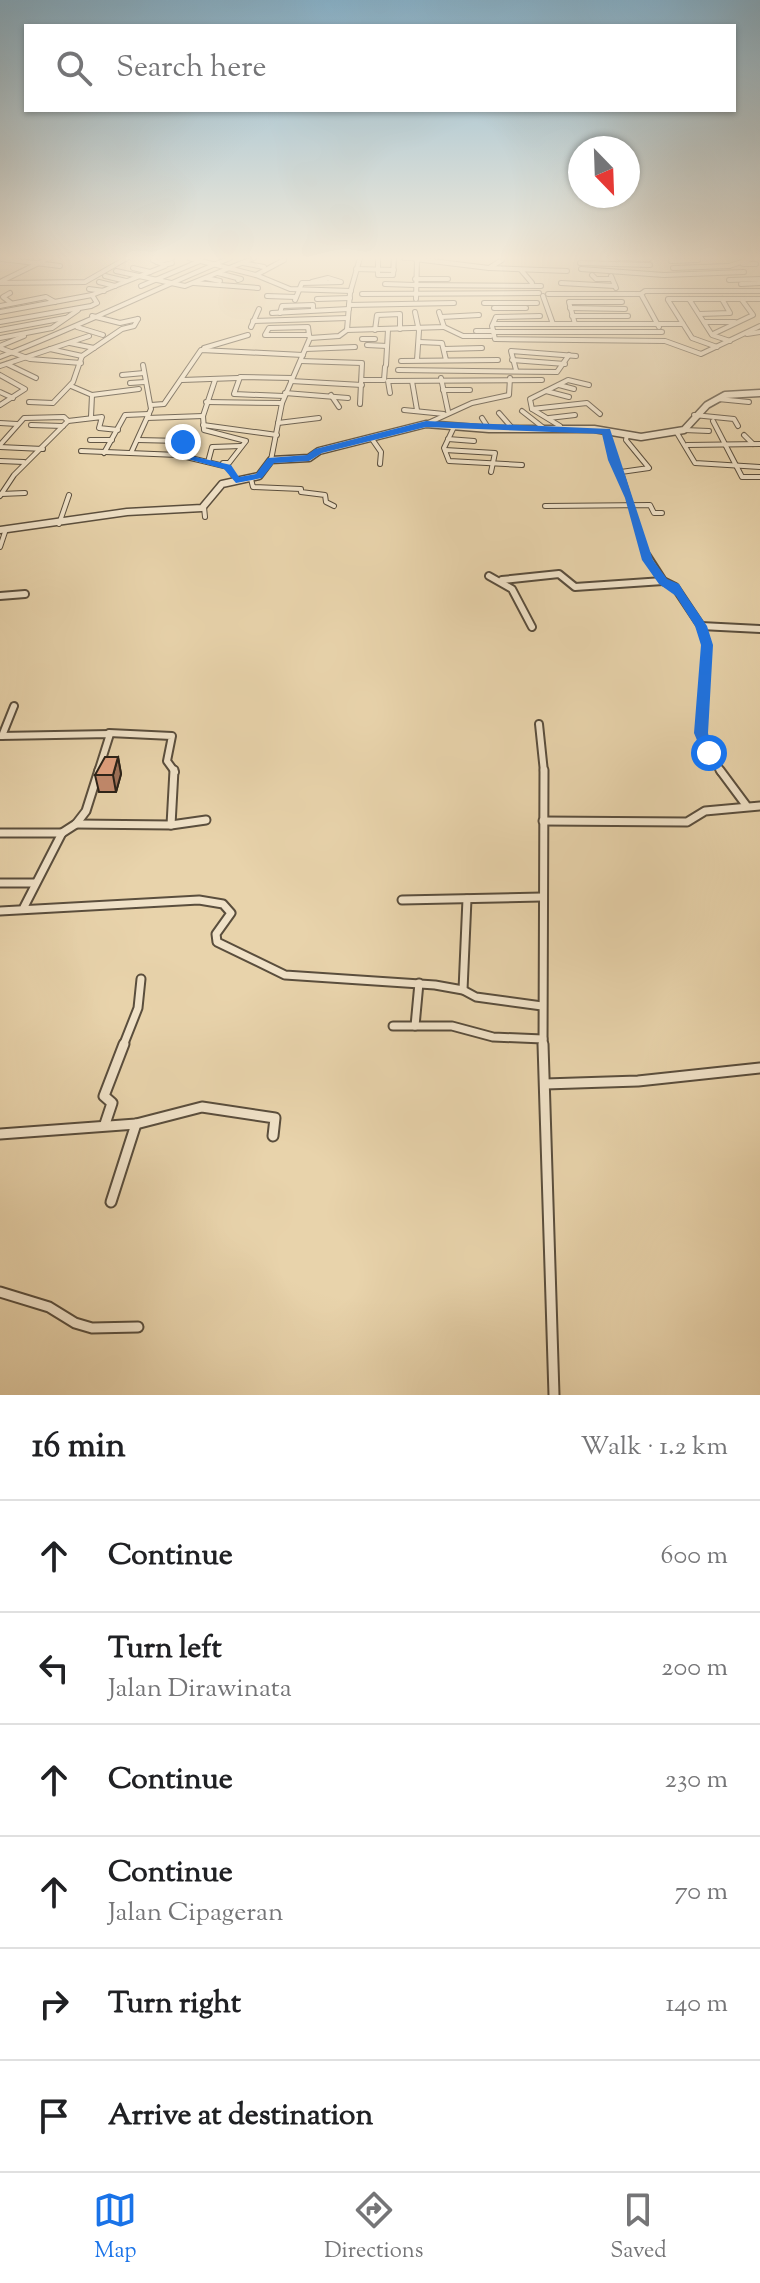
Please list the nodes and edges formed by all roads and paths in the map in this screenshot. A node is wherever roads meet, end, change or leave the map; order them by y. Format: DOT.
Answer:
graph roads {
  1 [pos="35,323"];
  2 [pos="60,323"];
  3 [pos="83,323"];
  4 [pos="136,323"];
  5 [pos="252,323"];
  6 [pos="348,323"];
  7 [pos="377,323"];
  8 [pos="400,323"];
  9 [pos="418,323"];
  10 [pos="443,323"];
  11 [pos="705,323"];
  12 [pos="735,323"];
  13 [pos="495,324"];
  14 [pos="532,324"];
  15 [pos="541,324"];
  16 [pos="553,324"];
  17 [pos="567,324"];
  18 [pos="575,324"];
  19 [pos="632,324"];
  20 [pos="657,324"];
  21 [pos="683,324"];
  22 [pos="760,326"];
  23 [pos="77,327"];
  24 [pos="251,327"];
  25 [pos="444,327"];
  26 [pos="52,328"];
  27 [pos="419,328"];
  28 [pos="400,329"];
  29 [pos="0,330"];
  30 [pos="347,330"];
  31 [pos="375,330"];
  32 [pos="388,330"];
  33 [pos="38,331"];
  34 [pos="476,331"];
  35 [pos="544,332"];
  36 [pos="557,332"];
  37 [pos="571,332"];
  38 [pos="662,332"];
  39 [pos="760,332"];
  40 [pos="64,333"];
  41 [pos="492,333"];
  42 [pos="713,334"];
  43 [pos="248,335"];
  44 [pos="744,335"];
  45 [pos="89,336"];
  46 [pos="310,337"];
  47 [pos="0,338"];
  48 [pos="77,339"];
  49 [pos="375,339"];
  50 [pos="480,340"];
  51 [pos="560,341"];
  52 [pos="582,341"];
  53 [pos="665,341"];
  54 [pos="730,341"];
  55 [pos="419,342"];
  56 [pos="7,343"];
  57 [pos="83,345"];
  58 [pos="387,346"];
  59 [pos="0,347"];
  60 [pos="355,347"];
  61 [pos="584,347"];
  62 [pos="717,347"];
  63 [pos="94,348"];
  64 [pos="482,348"];
  65 [pos="50,349"];
  66 [pos="444,349"];
  67 [pos="201,350"];
  68 [pos="305,352"];
  69 [pos="11,353"];
  70 [pos="562,355"];
  71 [pos="82,356"];
  72 [pos="0,357"];
  73 [pos="28,358"];
  74 [pos="417,360"];
  75 [pos="446,360"];
  76 [pos="486,360"];
  77 [pos="498,360"];
  78 [pos="512,360"];
  79 [pos="301,361"];
  80 [pos="401,361"];
  81 [pos="81,363"];
  82 [pos="7,364"];
  83 [pos="565,364"];
  84 [pos="41,365"];
  85 [pos="143,365"];
  86 [pos="0,366"];
  87 [pos="398,370"];
  88 [pos="509,370"];
  89 [pos="516,370"];
  90 [pos="439,371"];
  91 [pos="144,373"];
  92 [pos="122,375"];
  93 [pos="1,376"];
  94 [pos="322,376"];
  95 [pos="36,378"];
  96 [pos="238,378"];
  97 [pos="511,379"];
  98 [pos="182,380"];
  99 [pos="215,380"];
  100 [pos="291,380"];
  101 [pos="441,380"];
  102 [pos="542,380"];
  103 [pos="412,381"];
  104 [pos="145,382"];
  105 [pos="362,382"];
  106 [pos="130,383"];
  107 [pos="318,383"];
  108 [pos="559,385"];
  109 [pos="589,385"];
  110 [pos="71,386"];
  111 [pos="139,389"];
  112 [pos="574,389"];
  113 [pos="443,390"];
  114 [pos="470,390"];
  115 [pos="499,390"];
  116 [pos="546,391"];
  117 [pos="0,392"];
  118 [pos="390,393"];
  119 [pos="760,393"];
  120 [pos="285,394"];
  121 [pos="314,394"];
  122 [pos="92,395"];
  123 [pos="331,395"];
  124 [pos="569,397"];
  125 [pos="13,398"];
  126 [pos="348,398"];
  127 [pos="501,398"];
  128 [pos="718,399"];
  129 [pos="29,402"];
  130 [pos="206,402"];
  131 [pos="749,402"];
  132 [pos="282,403"];
  133 [pos="360,404"];
  134 [pos="0,405"];
  135 [pos="151,405"];
  136 [pos="54,406"];
  137 [pos="339,407"];
  138 [pos="532,409"];
  139 [pos="404,410"];
  140 [pos="417,410"];
  141 [pos="522,411"];
  142 [pos="446,413"];
  143 [pos="499,413"];
  144 [pos="600,414"];
  145 [pos="575,415"];
  146 [pos="694,415"];
  147 [pos="49,416"];
  148 [pos="148,416"];
  149 [pos="203,416"];
  150 [pos="91,417"];
  151 [pos="319,418"];
  152 [pos="482,418"];
  153 [pos="549,418"];
  154 [pos="556,418"];
  155 [pos="307,419"];
  156 [pos="713,421"];
  157 [pos="0,423"];
  158 [pos="278,423"];
  159 [pos="17,424"];
  160 [pos="66,424"];
  161 [pos="434,424"];
  162 [pos="31,425"];
  163 [pos="203,425"];
  164 [pos="738,426"];
  165 [pos="454,427"];
  166 [pos="562,427"];
  167 [pos="313,428"];
  168 [pos="489,429"];
  169 [pos="513,429"];
  170 [pos="545,429"];
  171 [pos="118,430"];
  172 [pos="606,431"];
  173 [pos="680,431"];
  174 [pos="709,431"];
  175 [pos="0,433"];
  176 [pos="9,434"];
  177 [pos="277,435"];
  178 [pos="627,435"];
  179 [pos="744,435"];
  180 [pos="372,439"];
  181 [pos="448,439"];
  182 [pos="90,440"];
  183 [pos="112,440"];
  184 [pos="138,440"];
  185 [pos="474,441"];
  186 [pos="753,444"];
  187 [pos="760,444"];
  188 [pos="687,445"];
  189 [pos="727,445"];
  190 [pos="0,446"];
  191 [pos="241,446"];
  192 [pos="43,449"];
  193 [pos="445,450"];
  194 [pos="81,451"];
  195 [pos="104,453"];
  196 [pos="131,453"];
  197 [pos="178,455"];
  198 [pos="271,460"];
  199 [pos="0,461"];
  200 [pos="24,462"];
  201 [pos="210,463"];
  202 [pos="466,463"];
  203 [pos="380,464"];
  204 [pos="492,465"];
  205 [pos="522,465"];
  206 [pos="734,466"];
  207 [pos="760,467"];
  208 [pos="464,471"];
  209 [pos="491,472"];
  210 [pos="621,472"];
  211 [pos="760,477"];
  212 [pos="251,479"];
  213 [pos="236,480"];
  214 [pos="25,493"];
  215 [pos="0,495"];
  216 [pos="69,495"];
  217 [pos="334,506"];
  218 [pos="545,506"];
  219 [pos="632,506"];
  220 [pos="204,507"];
  221 [pos="662,513"];
  222 [pos="205,517"];
  223 [pos="59,524"];
  224 [pos="3,530"];
  225 [pos="0,546"];
  226 [pos="489,576"];
  227 [pos="502,580"];
  228 [pos="663,581"];
  229 [pos="25,594"];
  230 [pos="0,596"];
  231 [pos="701,626"];
  232 [pos="532,627"];
  233 [pos="760,629"];
  234 [pos="14,706"];
  235 [pos="539,724"];
  236 [pos="109,733"];
  237 [pos="1,736"];
  238 [pos="746,805"];
  239 [pos="760,806"];
  240 [pos="206,820"];
  241 [pos="543,821"];
  242 [pos="76,824"];
  243 [pos="171,825"];
  244 [pos="0,833"];
  245 [pos="62,833"];
  246 [pos="0,883"];
  247 [pos="34,883"];
  248 [pos="542,897"];
  249 [pos="467,899"];
  250 [pos="402,900"];
  251 [pos="24,907"];
  252 [pos="0,911"];
  253 [pos="141,979"];
  254 [pos="419,983"];
  255 [pos="463,990"];
  256 [pos="542,1006"];
  257 [pos="393,1026"];
  258 [pos="415,1026"];
  259 [pos="543,1039"];
  260 [pos="760,1068"];
  261 [pos="545,1084"];
  262 [pos="105,1124"];
  263 [pos="136,1124"];
  264 [pos="0,1134"];
  265 [pos="273,1136"];
  266 [pos="111,1202"];
  267 [pos="0,1292"];
  268 [pos="138,1327"];
  269 [pos="554,1395"];
  1 -- 29 [label="street"];
  2 -- 26 [label="street"];
  3 -- 23 [label="street"];
  4 -- 63 [label="street"];
  5 -- 24 [label="street"];
  6 -- 30 [label="street"];
  7 -- 31 [label="street"];
  8 -- 28 [label="street"];
  9 -- 27 [label="street"];
  10 -- 25 [label="street"];
  11 -- 42 [label="street"];
  12 -- 42 [label="street"];
  13 -- 14 [label="street"];
  13 -- 41 [label="street"];
  14 -- 15 [label="street"];
  15 -- 16 [label="street"];
  15 -- 35 [label="street"];
  16 -- 17 [label="street"];
  17 -- 18 [label="street"];
  17 -- 37 [label="street"];
  18 -- 19 [label="street"];
  19 -- 20 [label="street"];
  20 -- 21 [label="street"];
  20 -- 38 [label="street"];
  21 -- 62 [label="street"];
  22 -- 44 [label="street"];
  23 -- 40 [label="street"];
  23 -- 57 [label="street"];
  25 -- 27 [label="street"];
  25 -- 41 [label="street"];
  26 -- 33 [label="street"];
  26 -- 40 [label="street"];
  27 -- 28 [label="street"];
  27 -- 55 [label="street"];
  28 -- 32 [label="street"];
  30 -- 31 [label="street"];
  30 -- 46 [label="street"];
  31 -- 32 [label="street"];
  32 -- 58 [label="street"];
  33 -- 47 [label="street"];
  33 -- 56 [label="street"];
  34 -- 41 [label="street"];
  35 -- 36 [label="street"];
  35 -- 41 [label="street"];
  36 -- 37 [label="street"];
  36 -- 51 [label="street"];
  37 -- 38 [label="street"];
  38 -- 53 [label="street"];
  39 -- 44 [label="street"];
  40 -- 48 [label="street"];
  40 -- 69 [label="street"];
  41 -- 51 [label="street"];
  42 -- 54 [label="street"];
  43 -- 67 [label="street"];
  44 -- 54 [label="street"];
  45 -- 48 [label="street"];
  46 -- 46 [label="street"];
  46 -- 68 [label="street"];
  47 -- 56 [label="street"];
  48 -- 65 [label="street"];
  49 -- 58 [label="street"];
  50 -- 64 [label="street"];
  51 -- 52 [label="street"];
  51 -- 70 [label="street"];
  52 -- 53 [label="street"];
  52 -- 61 [label="street"];
  53 -- 62 [label="street"];
  54 -- 62 [label="street"];
  55 -- 66 [label="street"];
  55 -- 74 [label="street"];
  56 -- 59 [label="street"];
  57 -- 63 [label="street"];
  57 -- 65 [label="street"];
  58 -- 105 [label="street"];
  59 -- 69 [label="street"];
  60 -- 68 [label="street"];
  63 -- 71 [label="street"];
  64 -- 66 [label="street"];
  64 -- 76 [label="street"];
  65 -- 71 [label="street"];
  65 -- 73 [label="street"];
  66 -- 75 [label="street"];
  67 -- 68 [label="street"];
  67 -- 98 [label="street"];
  68 -- 79 [label="street"];
  69 -- 72 [label="street"];
  69 -- 73 [label="street"];
  70 -- 78 [label="street"];
  70 -- 83 [label="street"];
  71 -- 81 [label="street"];
  73 -- 81 [label="street"];
  73 -- 82 [label="street"];
  73 -- 84 [label="street"];
  74 -- 75 [label="street"];
  74 -- 80 [label="street"];
  75 -- 76 [label="street"];
  76 -- 77 [label="street"];
  78 -- 83 [label="street"];
  78 -- 89 [label="street"];
  79 -- 100 [label="street"];
  79 -- 105 [label="street"];
  81 -- 110 [label="street"];
  82 -- 86 [label="street"];
  82 -- 95 [label="street"];
  83 -- 89 [label="street"];
  85 -- 91 [label="street"];
  87 -- 90 [label="street"];
  88 -- 89 [label="street"];
  88 -- 90 [label="street"];
  88 -- 97 [label="street"];
  90 -- 101 [label="street"];
  91 -- 92 [label="street"];
  91 -- 104 [label="street"];
  93 -- 125 [label="street"];
  94 -- 107 [label="street"];
  96 -- 99 [label="street"];
  96 -- 100 [label="street"];
  96 -- 120 [label="street"];
  97 -- 101 [label="street"];
  97 -- 102 [label="street"];
  97 -- 127 [label="street"];
  98 -- 99 [label="street"];
  98 -- 135 [label="street"];
  99 -- 130 [label="street"];
  100 -- 107 [label="street"];
  100 -- 120 [label="street"];
  101 -- 103 [label="street"];
  101 -- 113 [label="street"];
  103 -- 118 [label="street"];
  103 -- 140 [label="street"];
  104 -- 106 [label="street"];
  104 -- 135 [label="street"];
  105 -- 107 [label="street"];
  105 -- 133 [label="street"];
  107 -- 121 [label="street"];
  108 -- 109 [label="street"];
  108 -- 112 [label="street"];
  108 -- 116 [label="street"];
  110 -- 122 [label="street"];
  110 -- 129 [label="street"];
  111 -- 122 [label="street"];
  113 -- 114 [label="street"];
  113 -- 142 [label="street"];
  115 -- 127 [label="street"];
  116 -- 124 [label="street"];
  116 -- 138 [label="street"];
  117 -- 125 [label="street"];
  119 -- 128 [label="street"];
  120 -- 121 [label="street"];
  120 -- 132 [label="street"];
  121 -- 123 [label="street"];
  122 -- 150 [label="street"];
  123 -- 126 [label="street"];
  123 -- 137 [label="street"];
  125 -- 134 [label="street"];
  127 -- 142 [label="street"];
  128 -- 131 [label="street"];
  128 -- 146 [label="street"];
  130 -- 132 [label="street"];
  130 -- 149 [label="street"];
  132 -- 158 [label="street"];
  135 -- 148 [label="street"];
  136 -- 147 [label="street"];
  138 -- 144 [label="street"];
  138 -- 153 [label="street"];
  139 -- 140 [label="street"];
  140 -- 142 [label="street"];
  141 -- 170 [label="street"];
  142 -- 161 [label="street"];
  143 -- 169 [label="street"];
  145 -- 154 [label="street"];
  146 -- 164 [label="street"];
  146 -- 173 [label="street"];
  147 -- 159 [label="street"];
  147 -- 160 [label="street"];
  148 -- 149 [label="street"];
  148 -- 171 [label="street"];
  148 -- 184 [label="street"];
  149 -- 163 [label="street"];
  150 -- 160 [label="street"];
  150 -- 171 [label="street"];
  151 -- 155 [label="street"];
  152 -- 168 [label="street"];
  153 -- 154 [label="street"];
  153 -- 166 [label="street"];
  154 -- 166 [label="street"];
  155 -- 158 [label="street"];
  155 -- 167 [label="street"];
  156 -- 189 [label="street"];
  157 -- 159 [label="street"];
  158 -- 177 [label="street"];
  159 -- 176 [label="street"];
  160 -- 162 [label="street"];
  160 -- 192 [label="street"];
  161 -- 165 [label="street"];
  161 -- 180 [label="street"];
  163 -- 177 [label="street"];
  163 -- 191 [label="street"];
  165 -- 168 [label="street"];
  165 -- 181 [label="street"];
  166 -- 170 [label="street"];
  166 -- 172 [label="street"];
  168 -- 169 [label="street"];
  169 -- 170 [label="street"];
  171 -- 183 [label="street"];
  172 -- 178 [label="street"];
  172 -- 210 [label="street"];
  173 -- 174 [label="street"];
  173 -- 178 [label="street"];
  173 -- 188 [label="street"];
  175 -- 176 [label="street"];
  176 -- 190 [label="street"];
  177 -- 198 [label="street"];
  178 -- 210 [label="street"];
  179 -- 186 [label="street"];
  180 -- 198 [label="street"];
  180 -- 203 [label="street"];
  181 -- 185 [label="street"];
  181 -- 193 [label="street"];
  182 -- 183 [label="street"];
  183 -- 195 [label="street"];
  184 -- 196 [label="street"];
  184 -- 197 [label="street"];
  186 -- 187 [label="street"];
  186 -- 189 [label="street"];
  188 -- 189 [label="street"];
  188 -- 206 [label="street"];
  189 -- 206 [label="street"];
  190 -- 192 [label="street"];
  191 -- 201 [label="street"];
  191 -- 201 [label="street"];
  192 -- 200 [label="street"];
  193 -- 202 [label="street"];
  193 -- 204 [label="street"];
  194 -- 195 [label="street"];
  195 -- 196 [label="street"];
  196 -- 197 [label="street"];
  197 -- 201 [label="street"];
  198 -- 212 [label="street"];
  199 -- 200 [label="street"];
  200 -- 215 [label="street"];
  201 -- 213 [label="street"];
  202 -- 204 [label="street"];
  202 -- 208 [label="street"];
  204 -- 205 [label="street"];
  204 -- 209 [label="street"];
  206 -- 207 [label="street"];
  206 -- 211 [label="street"];
  210 -- 219 [label="street"];
  212 -- 213 [label="street"];
  212 -- 217 [label="street"];
  213 -- 220 [label="street"];
  214 -- 215 [label="street"];
  216 -- 223 [label="street"];
  218 -- 219 [label="street"];
  219 -- 221 [label="street"];
  219 -- 228 [label="street"];
  220 -- 222 [label="street"];
  220 -- 223 [label="street"];
  223 -- 224 [label="street"];
  224 -- 225 [label="street"];
  226 -- 227 [label="street"];
  227 -- 228 [label="street"];
  227 -- 232 [label="street"];
  228 -- 231 [label="street"];
  229 -- 230 [label="street"];
  231 -- 233 [label="street"];
  231 -- 238 [label="street"];
  234 -- 237 [label="street"];
  235 -- 241 [label="street"];
  236 -- 237 [label="street"];
  236 -- 242 [label="street"];
  236 -- 243 [label="street"];
  238 -- 239 [label="street"];
  238 -- 241 [label="street"];
  240 -- 243 [label="street"];
  241 -- 248 [label="street"];
  242 -- 243 [label="street"];
  242 -- 245 [label="street"];
  244 -- 245 [label="street"];
  245 -- 247 [label="street"];
  246 -- 247 [label="street"];
  247 -- 251 [label="street"];
  248 -- 249 [label="street"];
  248 -- 256 [label="street"];
  249 -- 250 [label="street"];
  249 -- 255 [label="street"];
  251 -- 252 [label="street"];
  251 -- 254 [label="street"];
  253 -- 262 [label="street"];
  254 -- 255 [label="street"];
  254 -- 258 [label="street"];
  255 -- 256 [label="street"];
  256 -- 259 [label="street"];
  257 -- 258 [label="street"];
  258 -- 259 [label="street"];
  259 -- 261 [label="street"];
  260 -- 261 [label="street"];
  261 -- 269 [label="street"];
  262 -- 263 [label="street"];
  262 -- 264 [label="street"];
  263 -- 265 [label="street"];
  263 -- 266 [label="street"];
  267 -- 268 [label="street"];
}
